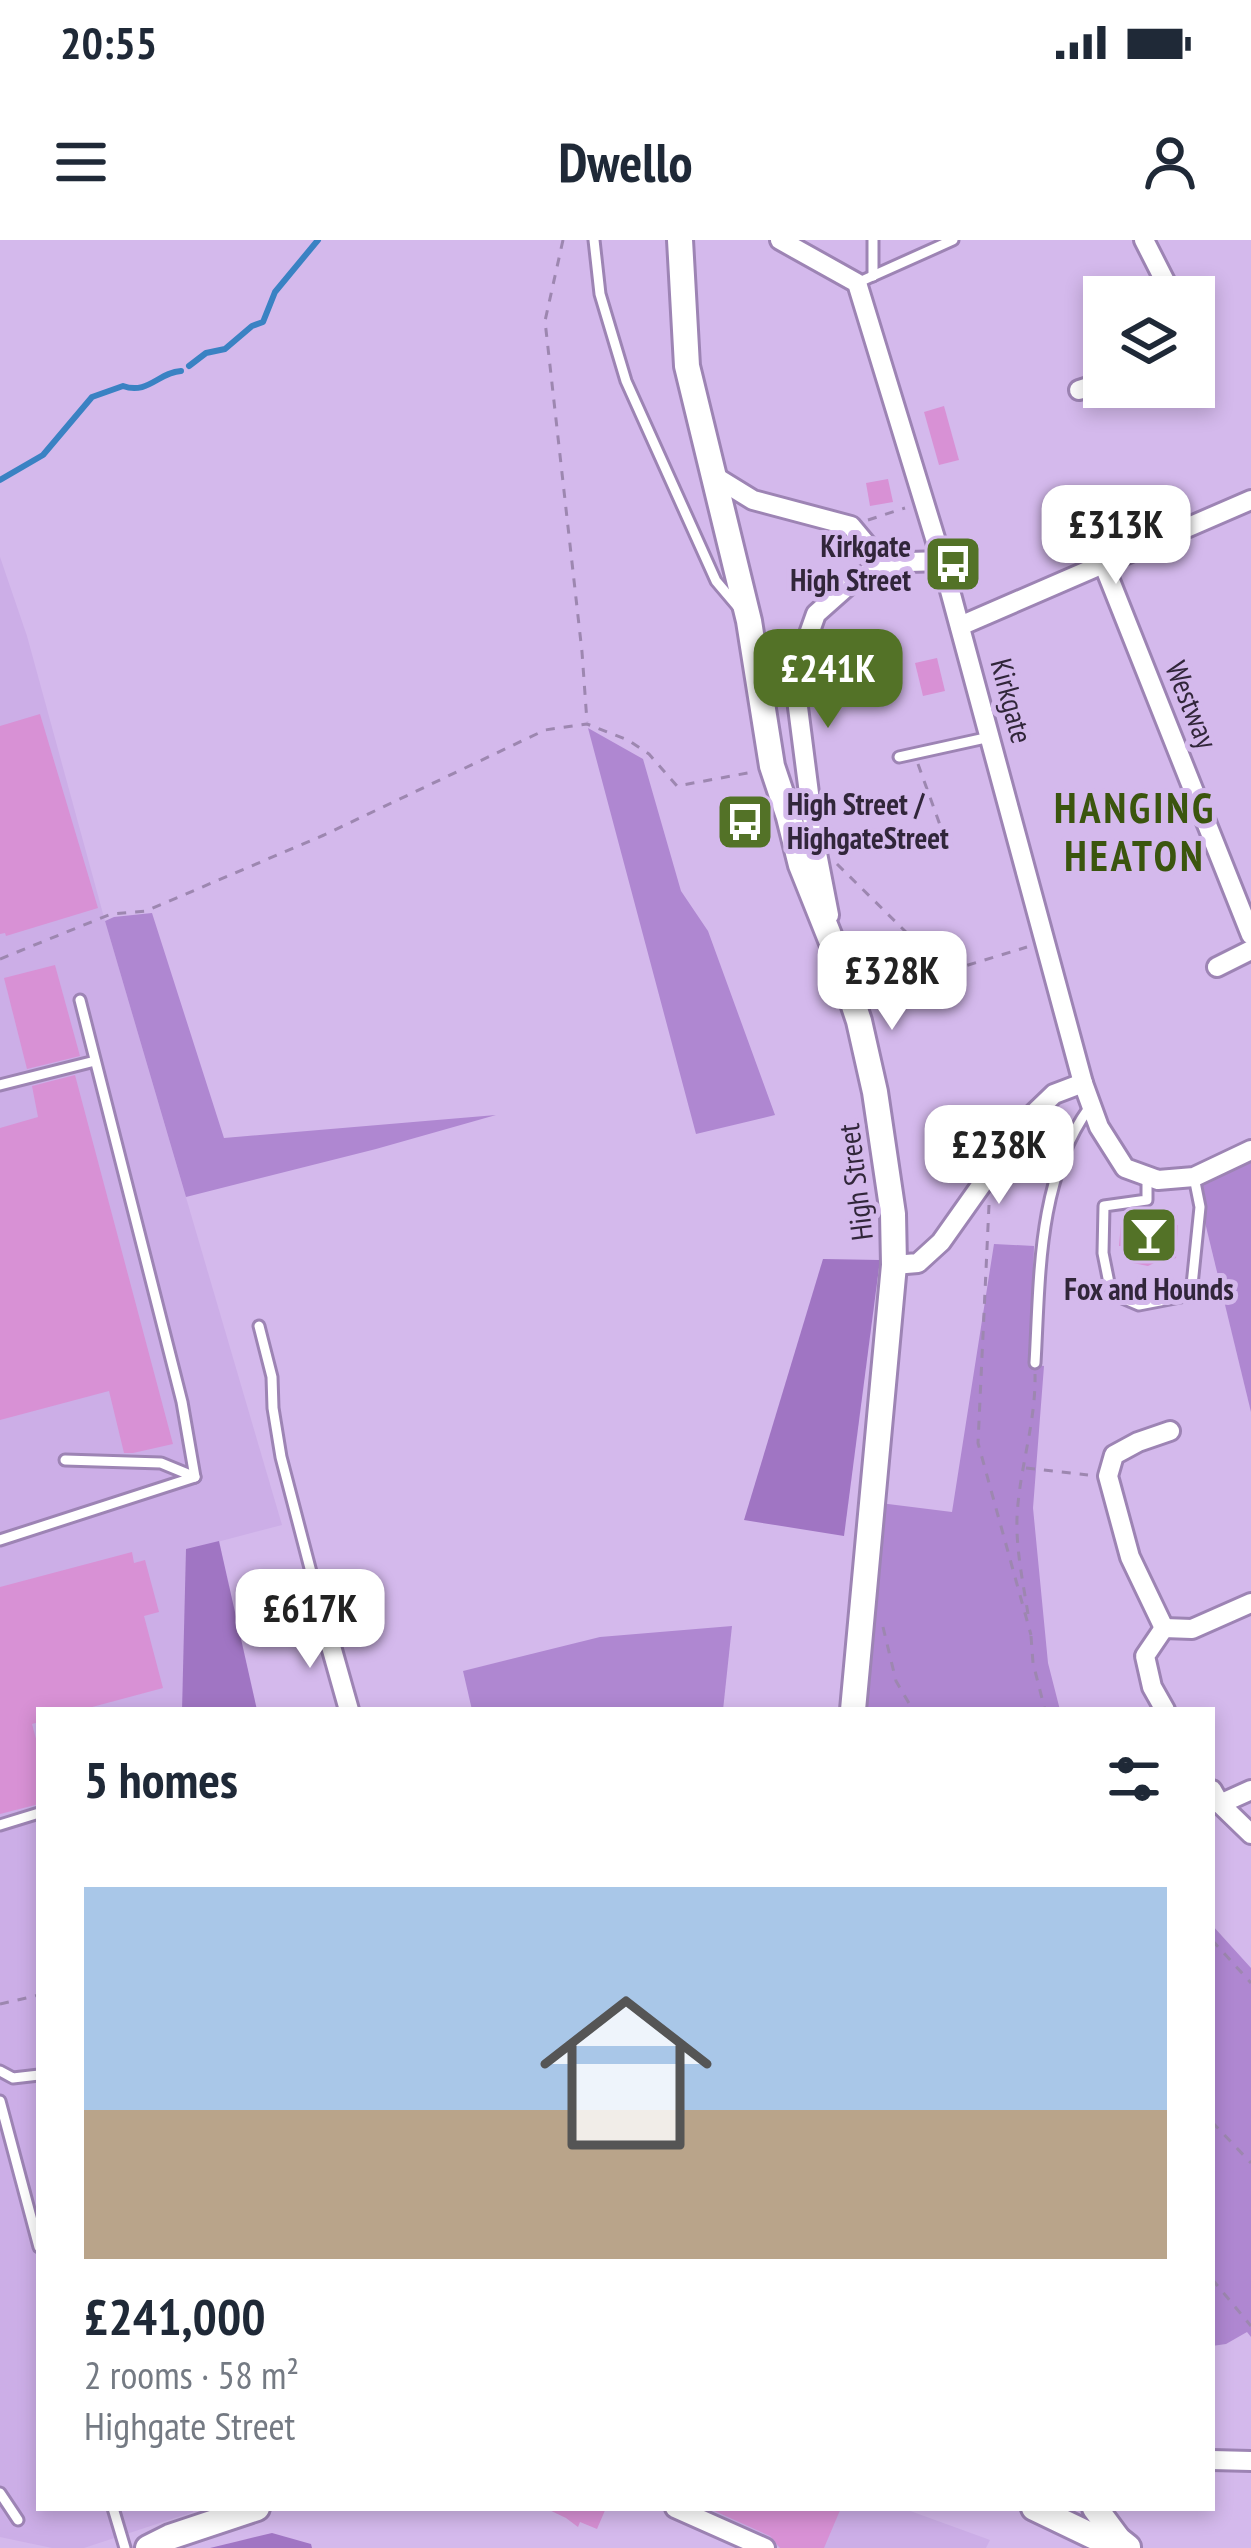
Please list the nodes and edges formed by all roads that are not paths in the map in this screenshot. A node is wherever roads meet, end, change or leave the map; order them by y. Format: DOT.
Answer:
graph roads {
  1 [pos="594,240"];
  2 [pos="680,240"];
  3 [pos="780,240"];
  4 [pos="873,240"];
  5 [pos="953,240"];
  6 [pos="1144,240"];
  7 [pos="1162,276"];
  8 [pos="865,280"];
  9 [pos="1083,389"];
  10 [pos="1079,390"];
  11 [pos="714,476"];
  12 [pos="1251,500"];
  13 [pos="942,561"];
  14 [pos="1103,563"];
  15 [pos="878,568"];
  16 [pos="749,621"];
  17 [pos="960,626"];
  18 [pos="990,737"];
  19 [pos="899,758"];
  20 [pos="1251,935"];
  21 [pos="1251,950"];
  22 [pos="837,955"];
  23 [pos="1217,967"];
  24 [pos="80,1000"];
  25 [pos="95,1061"];
  26 [pos="1083,1083"];
  27 [pos="0,1085"];
  28 [pos="1091,1106"];
  29 [pos="1251,1150"];
  30 [pos="1147,1176"];
  31 [pos="1194,1177"];
  32 [pos="894,1265"];
  33 [pos="259,1326"];
  34 [pos="1035,1363"];
  35 [pos="1170,1431"];
  36 [pos="64,1460"];
  37 [pos="195,1477"];
  38 [pos="0,1540"];
  39 [pos="1251,1604"];
  40 [pos="322,1618"];
  41 [pos="1164,1628"];
  42 [pos="348,1707"];
  43 [pos="853,1707"];
  44 [pos="1164,1707"];
  45 [pos="1251,1790"];
  46 [pos="1216,1797"];
  47 [pos="36,1814"];
  48 [pos="0,1825"];
  49 [pos="1251,1834"];
  50 [pos="0,2071"];
  51 [pos="36,2075"];
  52 [pos="0,2101"];
  53 [pos="36,2235"];
  54 [pos="1215,2460"];
  55 [pos="1251,2461"];
  56 [pos="0,2493"];
  57 [pos="114,2511"];
  58 [pos="248,2511"];
  59 [pos="682,2511"];
  60 [pos="1040,2511"];
  61 [pos="1097,2511"];
  62 [pos="18,2520"];
  63 [pos="1124,2544"];
  64 [pos="125,2548"];
  65 [pos="148,2548"];
  66 [pos="765,2548"];
  1 -- 16 [label="lane"];
  2 -- 11 [label="street, High Street"];
  3 -- 8 [label="street"];
  4 -- 8 [label="lane"];
  5 -- 8 [label="lane"];
  6 -- 7 [label="street"];
  8 -- 13 [label="street, Kirkgate"];
  9 -- 10 [label="street"];
  11 -- 15 [label="street"];
  11 -- 16 [label="street, High Street"];
  12 -- 14 [label="street"];
  13 -- 15 [label="street"];
  13 -- 17 [label="street, Kirkgate"];
  14 -- 17 [label="street"];
  14 -- 20 [label="street, Westway"];
  15 -- 22 [label="street"];
  16 -- 22 [label="street, High Street"];
  17 -- 18 [label="street, Kirkgate"];
  18 -- 19 [label="lane"];
  18 -- 26 [label="street, Kirkgate"];
  21 -- 23 [label="street"];
  22 -- 32 [label="street, High Street"];
  24 -- 25 [label="lane"];
  25 -- 27 [label="lane"];
  25 -- 37 [label="lane"];
  26 -- 28 [label="street, Kirkgate"];
  26 -- 32 [label="street"];
  28 -- 30 [label="street, Kirkgate"];
  28 -- 34 [label="lane"];
  29 -- 31 [label="street"];
  30 -- 31 [label="street"];
  30 -- 31 [label="lane"];
  32 -- 43 [label="street, High Street"];
  33 -- 40 [label="lane"];
  35 -- 41 [label="street"];
  36 -- 37 [label="lane"];
  37 -- 38 [label="lane"];
  39 -- 41 [label="street"];
  40 -- 42 [label="street"];
  41 -- 44 [label="street"];
  45 -- 46 [label="street"];
  46 -- 49 [label="street"];
  47 -- 48 [label="lane"];
  50 -- 51 [label="lane"];
  52 -- 53 [label="lane"];
  54 -- 55 [label="street"];
  56 -- 62 [label="lane"];
  57 -- 64 [label="lane"];
  58 -- 65 [label="street"];
  59 -- 66 [label="street"];
  60 -- 63 [label="street"];
  61 -- 63 [label="street"];
}
